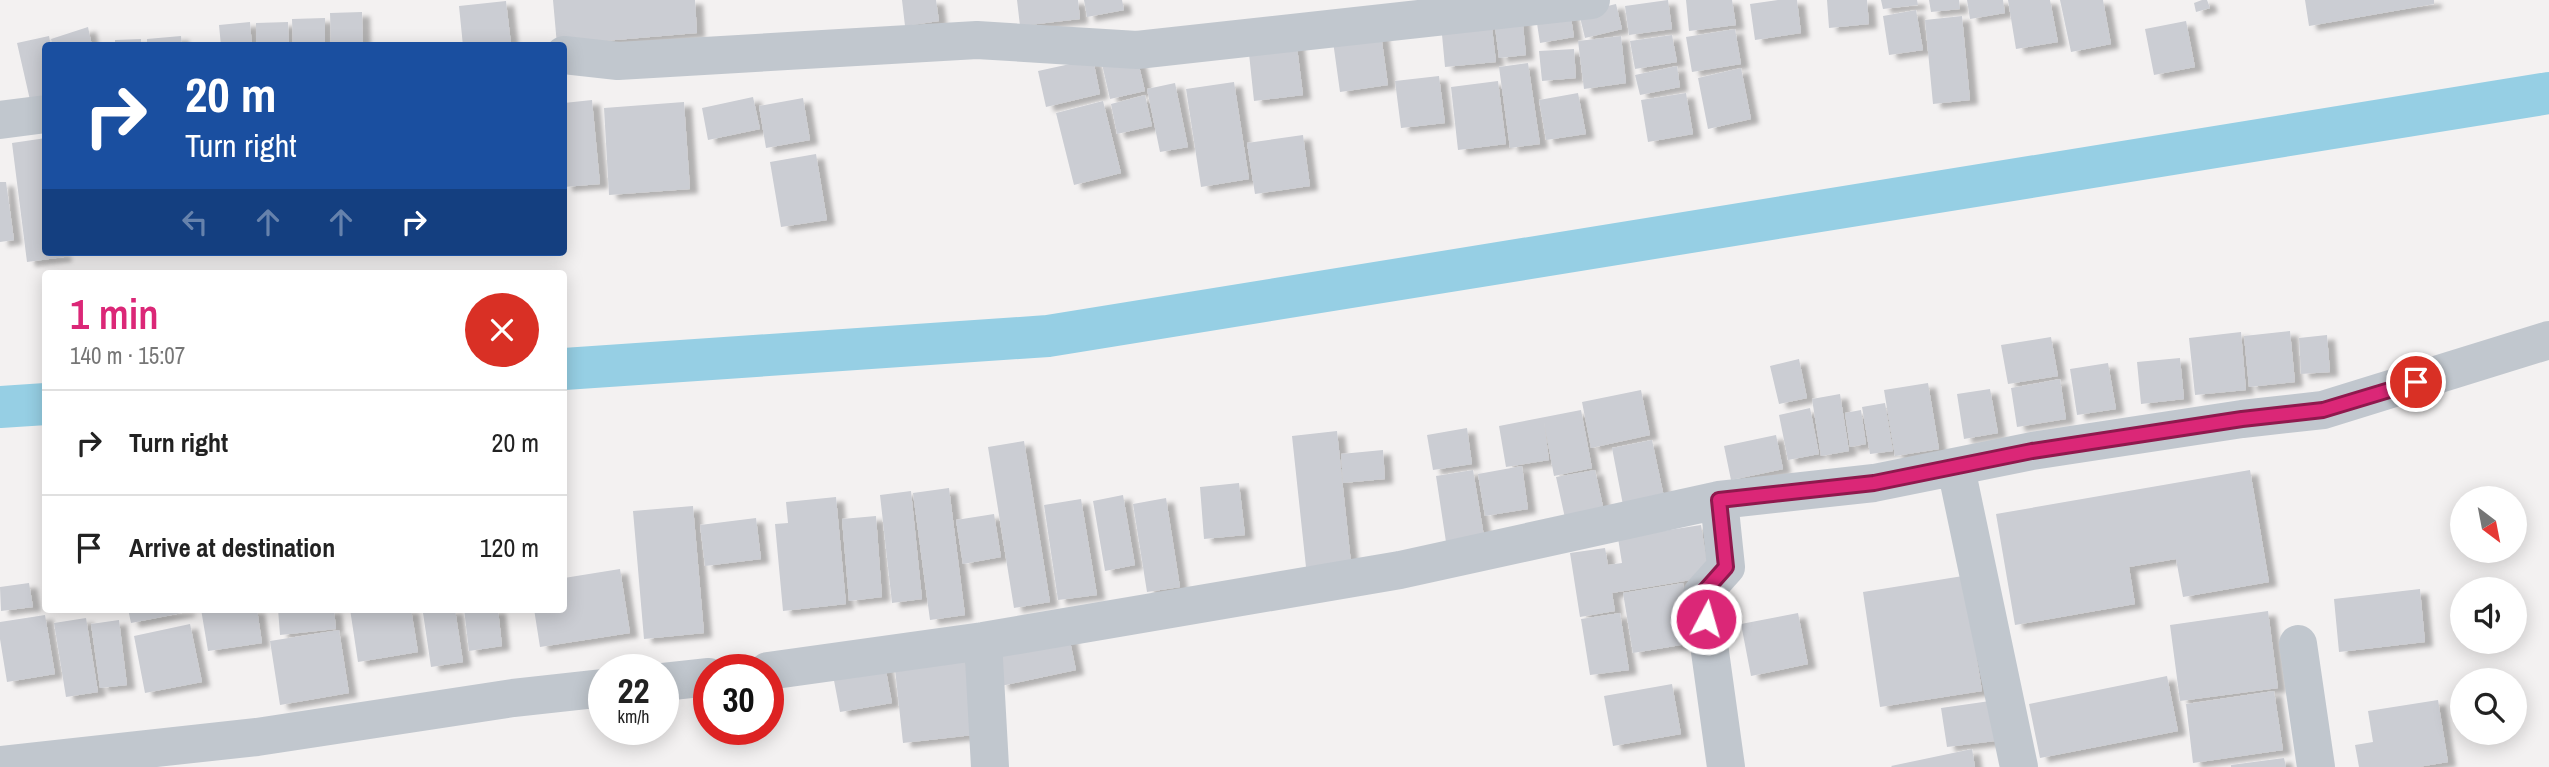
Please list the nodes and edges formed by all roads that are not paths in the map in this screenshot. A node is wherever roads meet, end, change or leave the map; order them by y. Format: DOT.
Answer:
graph roads {
  1 [pos="1591,0"];
  2 [pos="567,55"];
  3 [pos="42,115"];
  4 [pos="0,121"];
  5 [pos="2549,340"];
  6 [pos="1956,468"];
  7 [pos="1719,500"];
  8 [pos="983,641"];
  9 [pos="2298,645"];
  10 [pos="784,669"];
  11 [pos="588,690"];
  12 [pos="0,765"];
  13 [pos="990,767"];
  14 [pos="1726,767"];
  15 [pos="2018,767"];
  16 [pos="2316,767"];
  1 -- 2 [label="street"];
  3 -- 4 [label="street"];
  5 -- 6 [label="street"];
  6 -- 7 [label="street"];
  6 -- 15 [label="street"];
  7 -- 8 [label="street"];
  7 -- 14 [label="street"];
  8 -- 10 [label="street"];
  8 -- 13 [label="street"];
  9 -- 16 [label="street"];
  11 -- 12 [label="street"];
}
